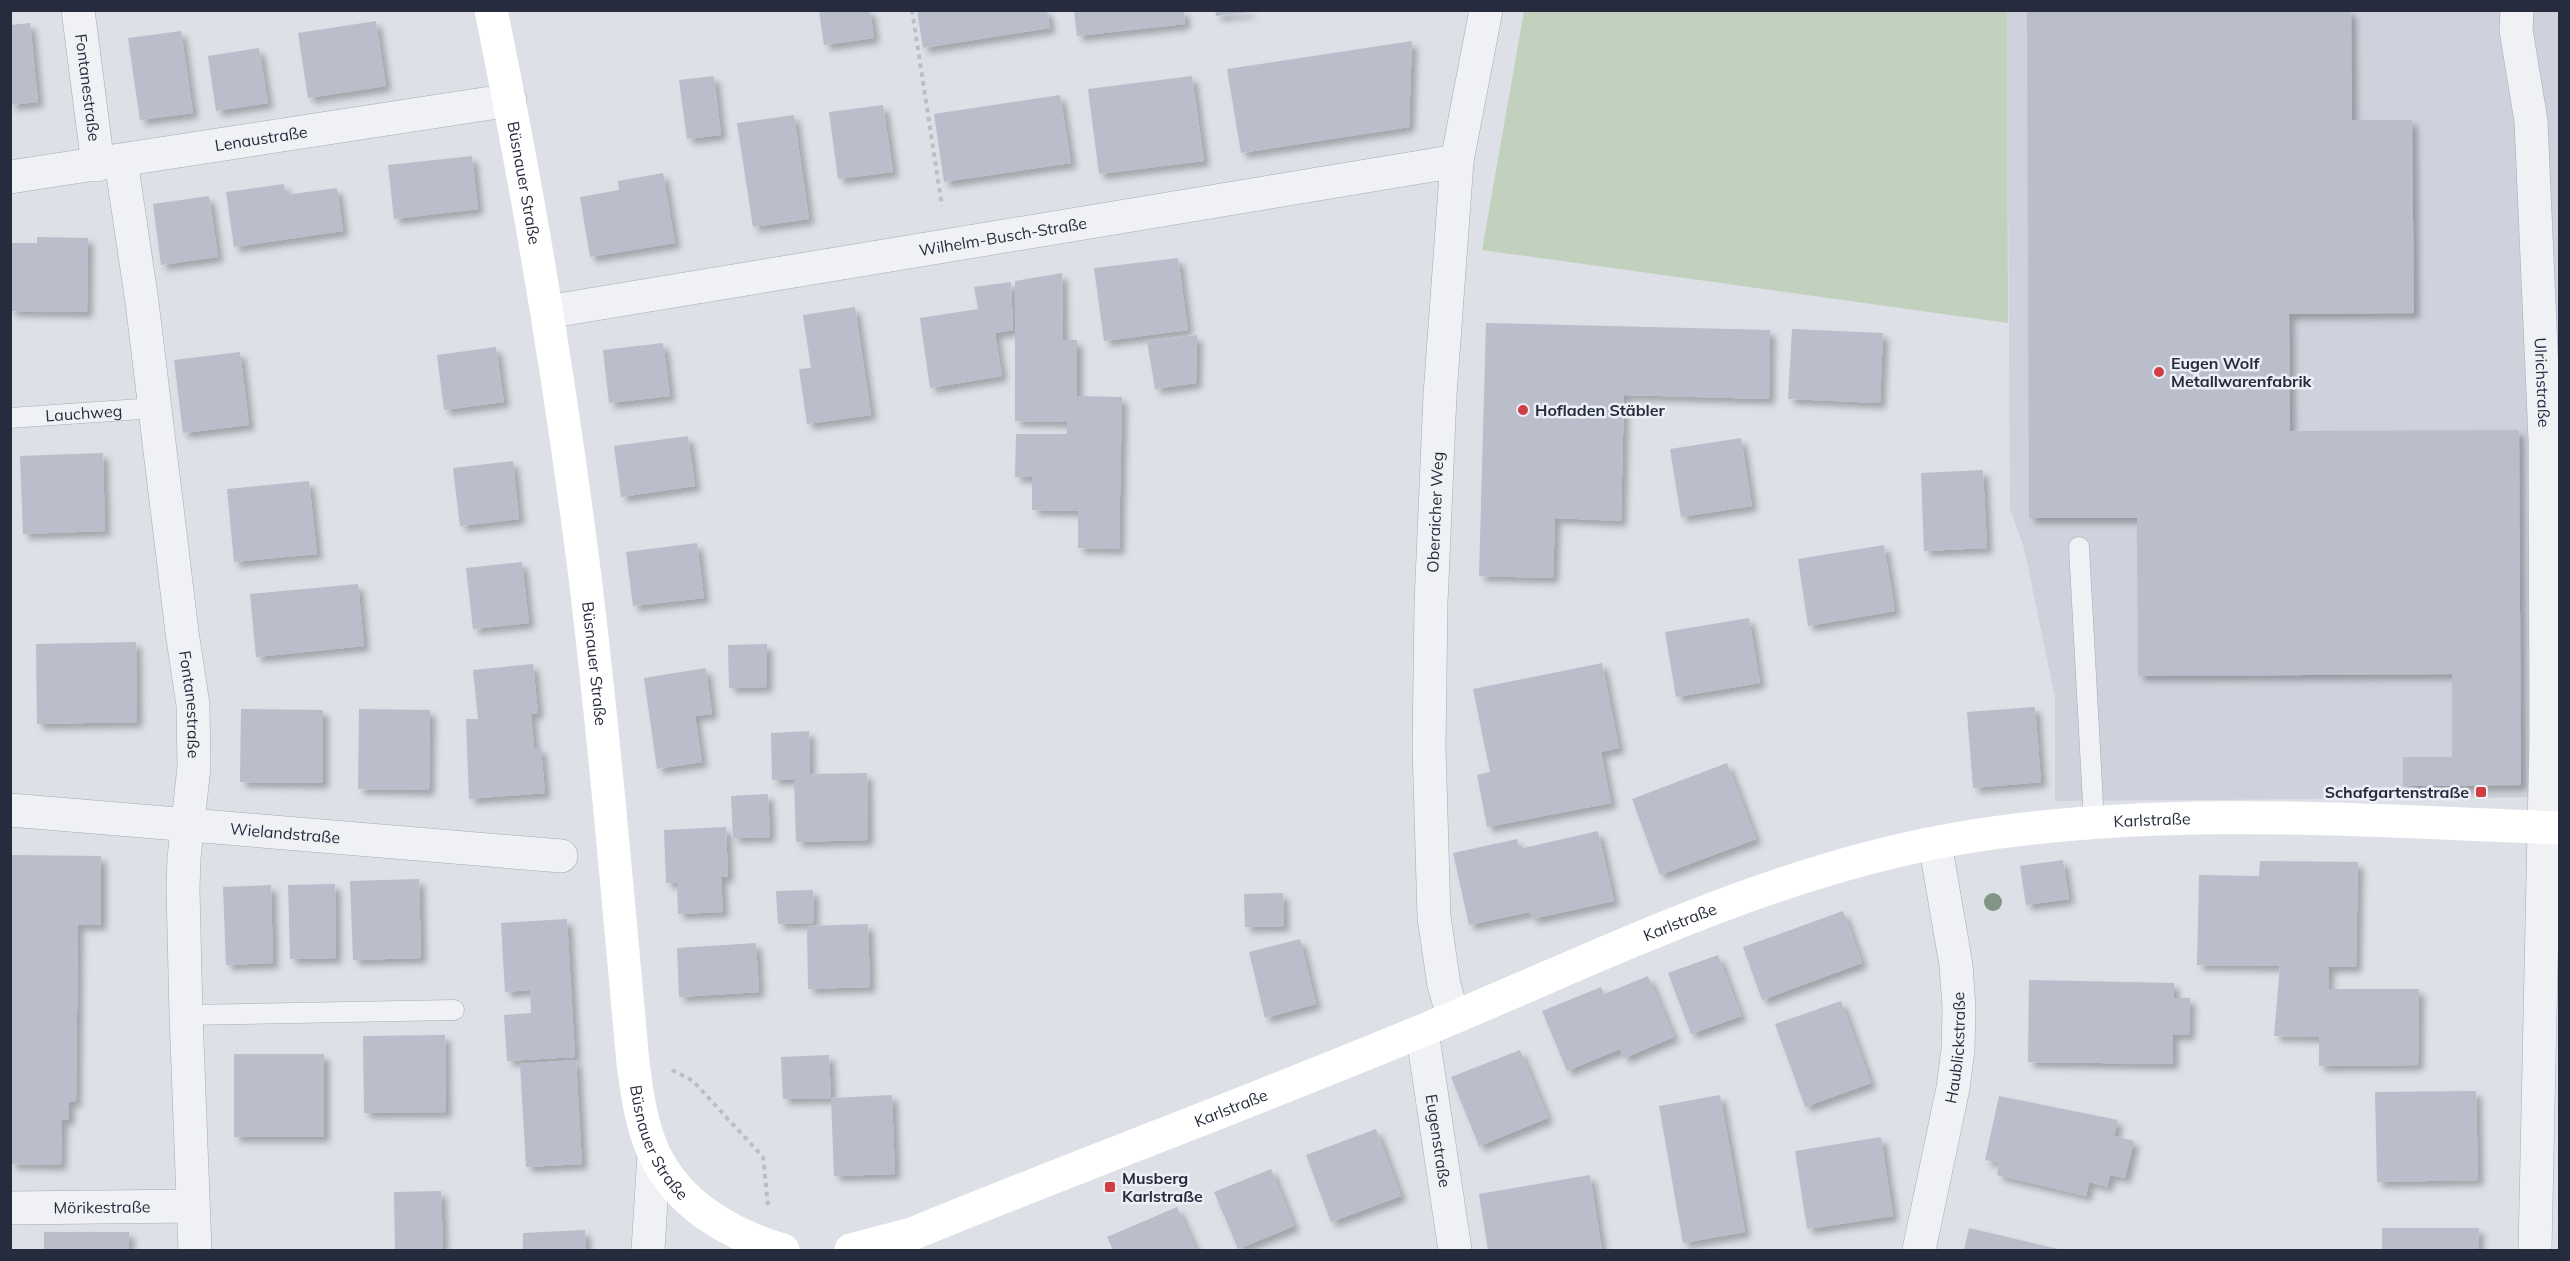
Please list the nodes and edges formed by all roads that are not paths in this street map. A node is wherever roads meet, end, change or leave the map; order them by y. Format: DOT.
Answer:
graph roads {
  1 [pos="78,10"];
  2 [pos="491,10"];
  3 [pos="1486,10"];
  4 [pos="2517,10"];
  5 [pos="510,100"];
  6 [pos="1457,161"];
  7 [pos="109,163"];
  8 [pos="10,177"];
  9 [pos="547,312"];
  10 [pos="155,408"];
  11 [pos="10,418"];
  12 [pos="2079,548"];
  13 [pos="10,810"];
  14 [pos="2094,822"];
  15 [pos="188,825"];
  16 [pos="2552,828"];
  17 [pos="1935,843"];
  18 [pos="561,856"];
  19 [pos="454,1010"];
  20 [pos="186,1015"];
  21 [pos="1453,1016"];
  22 [pos="1422,1031"];
  23 [pos="2548,1151"];
  24 [pos="654,1154"];
  25 [pos="193,1206"];
  26 [pos="10,1208"];
  27 [pos="770,1247"];
  28 [pos="195,1251"];
  29 [pos="648,1251"];
  30 [pos="851,1251"];
  31 [pos="1455,1251"];
  32 [pos="1919,1251"];
  33 [pos="2535,1251"];
  1 -- 7 [label="street, Fontanestraße"];
  2 -- 5 [label="main road, Büsnauer Straße"];
  3 -- 6 [label="street, Oberaicher Weg"];
  4 -- 16 [label="street, Ulrichstraße"];
  5 -- 7 [label="street, Lenaustraße"];
  5 -- 9 [label="main road, Büsnauer Straße"];
  6 -- 9 [label="street, Wilhelm-Busch-Straße"];
  6 -- 21 [label="street, Oberaicher Weg"];
  7 -- 8 [label="street, Lenaustraße"];
  7 -- 10 [label="street, Fontanestraße"];
  9 -- 24 [label="main road, Büsnauer Straße"];
  10 -- 11 [label="lane, Lauchweg"];
  10 -- 15 [label="street, Fontanestraße"];
  12 -- 14 [label="lane"];
  13 -- 15 [label="street, Wielandstraße"];
  14 -- 16 [label="main road, Karlstraße"];
  14 -- 17 [label="main road, Karlstraße"];
  15 -- 18 [label="street, Wielandstraße"];
  15 -- 20 [label="street, Fontanestraße"];
  16 -- 23 [label="street"];
  17 -- 21 [label="main road, Karlstraße"];
  17 -- 32 [label="street, Haublickstraße"];
  19 -- 20 [label="lane"];
  20 -- 25 [label="street, Fontanestraße"];
  21 -- 22 [label="main road, Karlstraße"];
  22 -- 30 [label="main road, Karlstraße"];
  22 -- 31 [label="street, Eugenstraße"];
  23 -- 33 [label="street"];
  24 -- 27 [label="main road, Büsnauer Straße"];
  24 -- 29 [label="street"];
  25 -- 26 [label="street, Mörikestraße"];
  25 -- 28 [label="street, Fontanestraße"];
}
